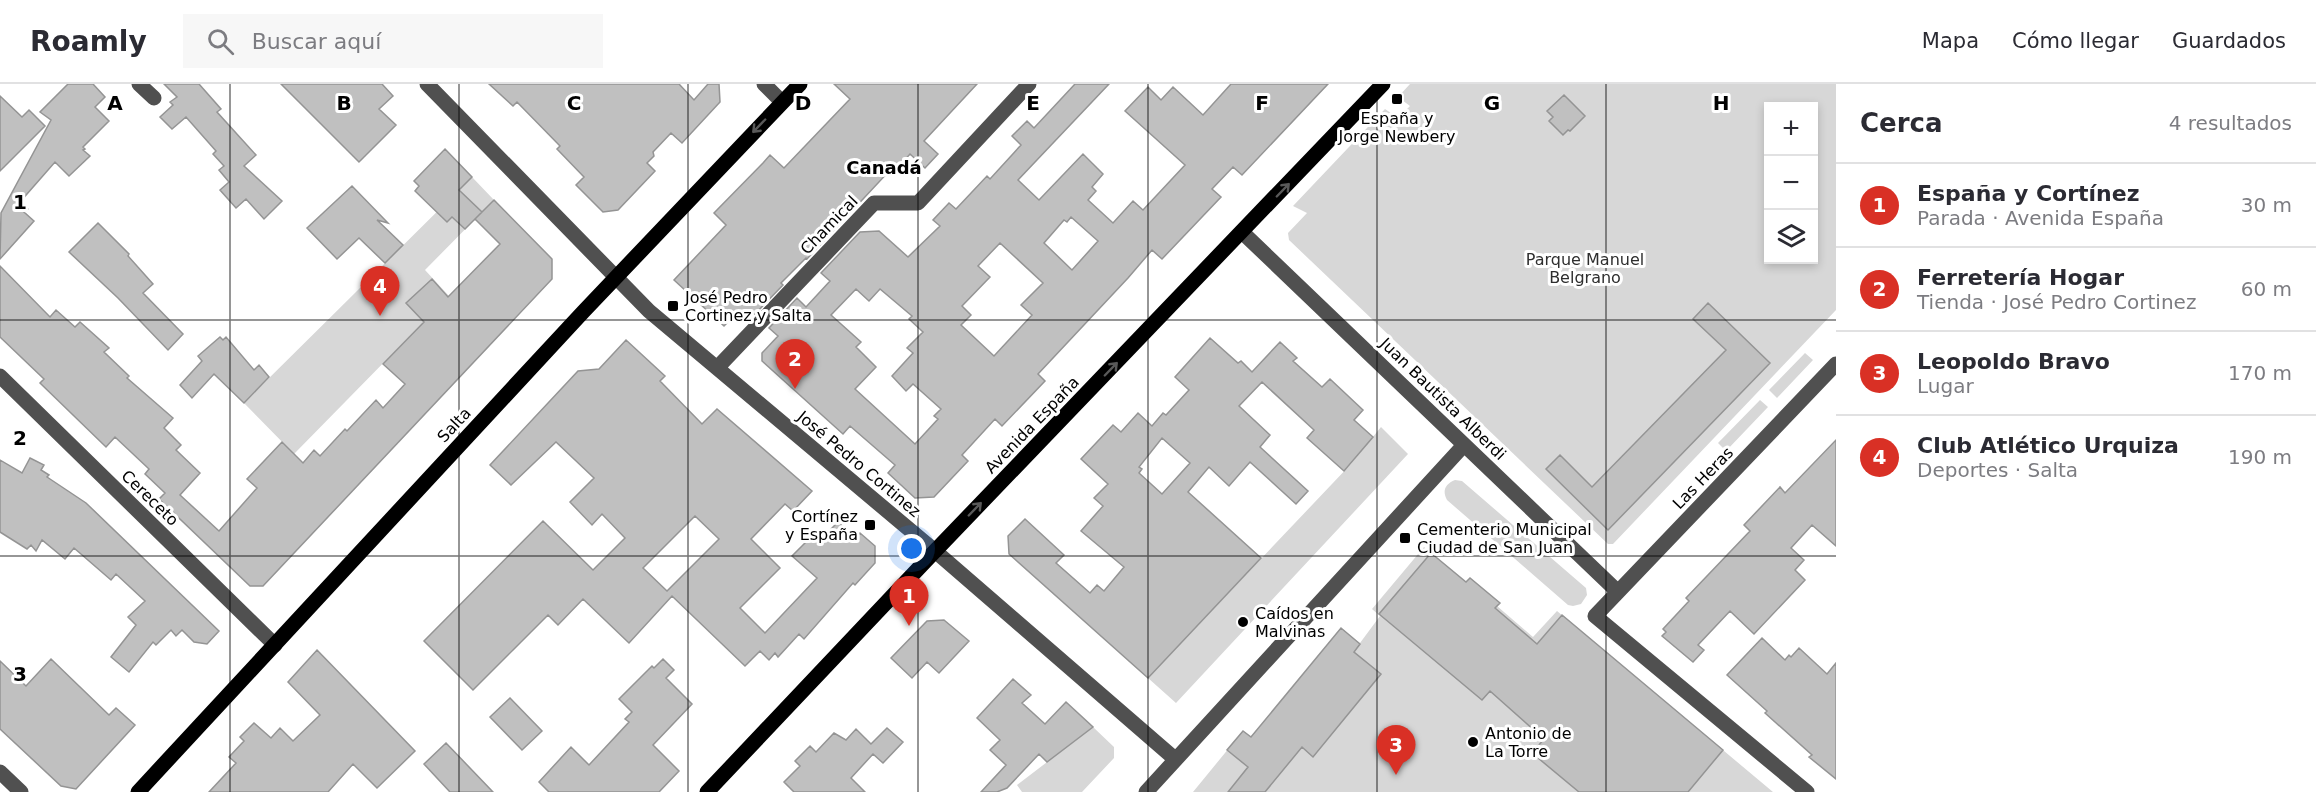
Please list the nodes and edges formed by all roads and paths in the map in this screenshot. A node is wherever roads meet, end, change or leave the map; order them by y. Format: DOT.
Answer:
graph roads {
  1 [pos="139,84"];
  2 [pos="427,84"];
  3 [pos="764,84"];
  4 [pos="800,84"];
  5 [pos="1029,84"];
  6 [pos="1383,84"];
  7 [pos="154,98"];
  8 [pos="782,102"];
  9 [pos="1242,232"];
  10 [pos="616,277"];
  11 [pos="1836,364"];
  12 [pos="717,368"];
  13 [pos="0,376"];
  14 [pos="1464,445"];
  15 [pos="935,551"];
  16 [pos="1618,592"];
  17 [pos="274,645"];
  18 [pos="1175,759"];
  19 [pos="0,772"];
  20 [pos="21,792"];
  21 [pos="138,792"];
  22 [pos="707,792"];
  23 [pos="1146,792"];
  24 [pos="1807,792"];
  1 -- 7 [label="street"];
  2 -- 10 [label="street, José Pedro Cortinez"];
  3 -- 8 [label="street"];
  4 -- 8 [label="main road, Salta"];
  5 -- 12 [label="street, Chamical"];
  9 -- 6 [label="main road, Avenida España, one-way"];
  8 -- 10 [label="main road, Salta, one-way"];
  9 -- 14 [label="street, Juan Bautista Alberdi"];
  15 -- 9 [label="main road, Avenida España, one-way"];
  10 -- 12 [label="street, José Pedro Cortinez"];
  10 -- 17 [label="main road, Salta"];
  11 -- 16 [label="street, Las Heras"];
  12 -- 15 [label="street, José Pedro Cortinez"];
  13 -- 17 [label="street, Cereceto"];
  14 -- 16 [label="street, Juan Bautista Alberdi"];
  14 -- 18 [label="street"];
  15 -- 18 [label="street, José Pedro Cortinez"];
  15 -- 22 [label="main road, Avenida España"];
  16 -- 24 [label="street, Las Heras"];
  17 -- 21 [label="main road, Salta"];
  18 -- 23 [label="street"];
  19 -- 20 [label="street"];
}
